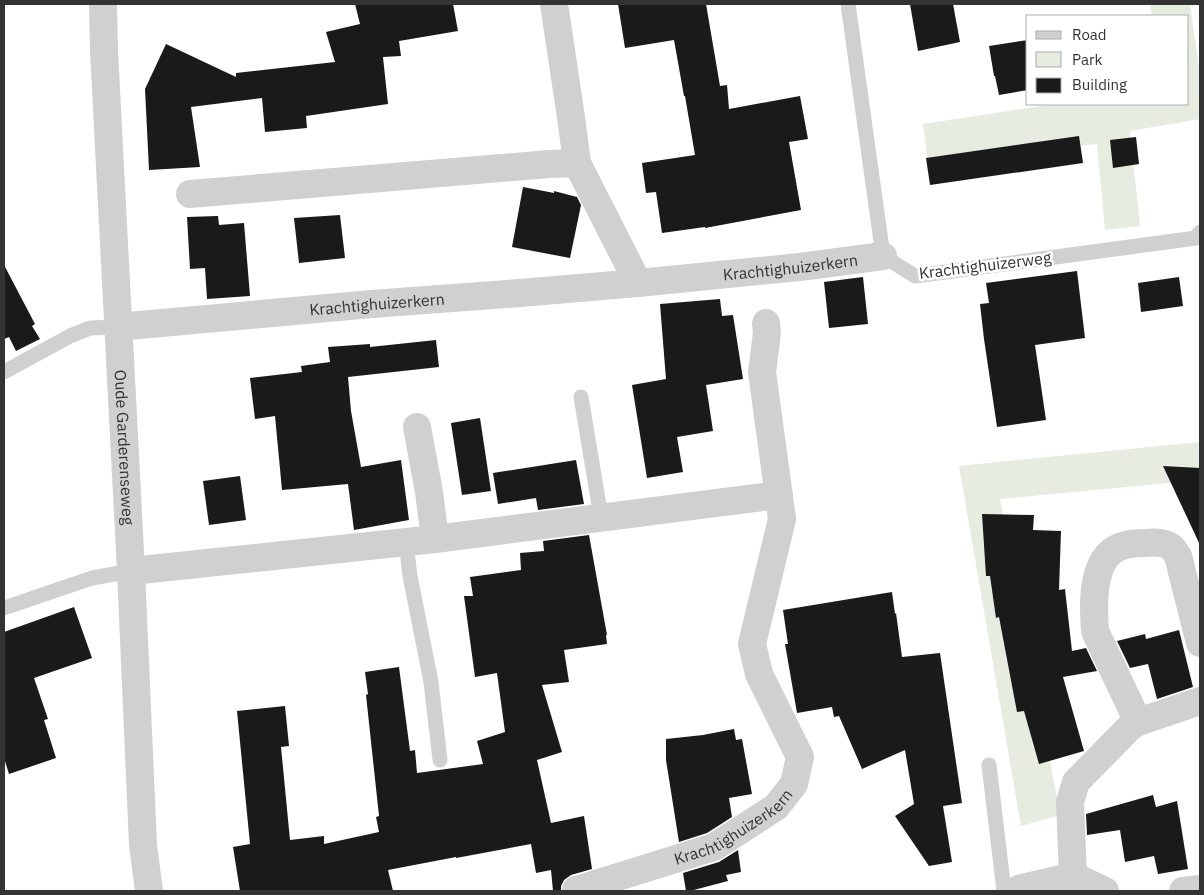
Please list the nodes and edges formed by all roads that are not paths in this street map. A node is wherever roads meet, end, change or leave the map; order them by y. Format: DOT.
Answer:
graph roads {
  1 [pos="103,4"];
  2 [pos="554,4"];
  3 [pos="848,4"];
  4 [pos="577,164"];
  5 [pos="190,194"];
  6 [pos="1199,237"];
  7 [pos="883,256"];
  8 [pos="638,283"];
  9 [pos="766,323"];
  10 [pos="117,327"];
  11 [pos="4,372"];
  12 [pos="581,397"];
  13 [pos="417,427"];
  14 [pos="779,494"];
  15 [pos="601,518"];
  16 [pos="435,539"];
  17 [pos="406,542"];
  18 [pos="131,571"];
  19 [pos="4,608"];
  20 [pos="1200,643"];
  21 [pos="1200,701"];
  22 [pos="1138,722"];
  23 [pos="440,760"];
  24 [pos="989,765"];
  25 [pos="1073,876"];
  26 [pos="1200,889"];
  27 [pos="149,891"];
  28 [pos="572,891"];
  29 [pos="1004,891"];
  30 [pos="1016,891"];
  31 [pos="1105,891"];
  32 [pos="1183,891"];
  1 -- 10 [label="street, Oude Garderenseweg"];
  2 -- 4 [label="street"];
  3 -- 7 [label="lane"];
  4 -- 5 [label="street"];
  4 -- 8 [label="street"];
  6 -- 7 [label="lane, Krachtighuizerweg"];
  7 -- 8 [label="street, Krachtighuizerkern"];
  8 -- 10 [label="street, Krachtighuizerkern"];
  9 -- 14 [label="street, Krachtighuizerkern"];
  10 -- 11 [label="lane"];
  10 -- 18 [label="street, Oude Garderenseweg"];
  12 -- 15 [label="lane"];
  13 -- 16 [label="street"];
  14 -- 15 [label="street"];
  14 -- 28 [label="street, Krachtighuizerkern"];
  15 -- 16 [label="street"];
  16 -- 17 [label="street"];
  17 -- 18 [label="street"];
  17 -- 23 [label="lane"];
  18 -- 19 [label="lane"];
  18 -- 27 [label="street, Oude Garderenseweg"];
  20 -- 22 [label="street"];
  21 -- 22 [label="street"];
  22 -- 25 [label="street"];
  24 -- 29 [label="lane"];
  25 -- 30 [label="street"];
  25 -- 31 [label="street"];
  26 -- 32 [label="street"];
}
